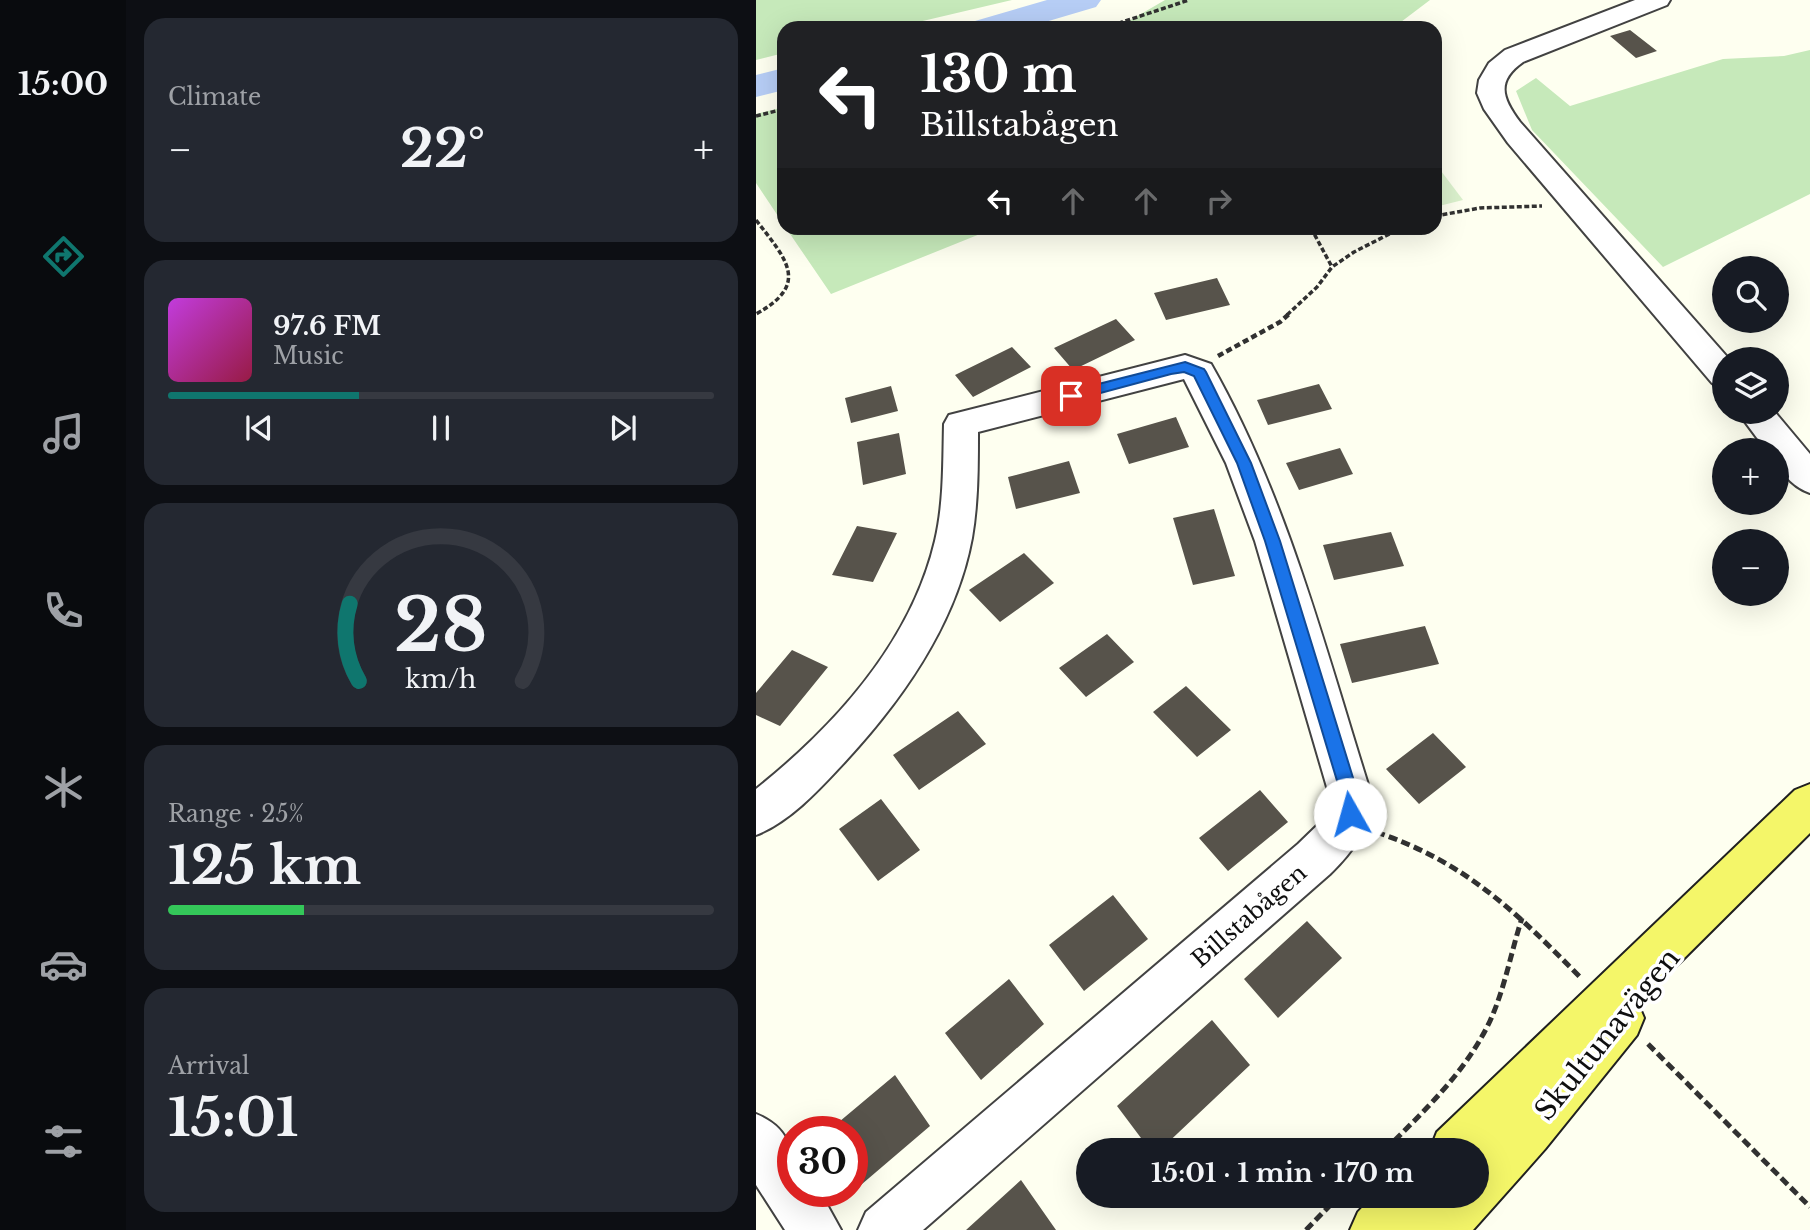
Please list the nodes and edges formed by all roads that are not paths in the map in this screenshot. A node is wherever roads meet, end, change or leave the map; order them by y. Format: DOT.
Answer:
graph roads {
  1 [pos="1658,0"];
  2 [pos="1712,361"];
  3 [pos="1765,424"];
  4 [pos="1810,479"];
  5 [pos="1810,804"];
  6 [pos="756,815"];
  7 [pos="1734,878"];
  8 [pos="1467,1138"];
  9 [pos="756,1139"];
  10 [pos="1489,1174"];
  11 [pos="1397,1208"];
  12 [pos="1458,1208"];
  13 [pos="815,1230"];
  14 [pos="884,1230"];
  15 [pos="1376,1230"];
  16 [pos="1438,1230"];
  1 -- 2 [label="street"];
  3 -- 4 [label="street"];
  5 -- 7 [label="main road, Skultunavägen"];
  6 -- 14 [label="street, Billstabågen"];
  7 -- 8 [label="main road, Skultunavägen"];
  7 -- 10 [label="main road, Skultunavägen"];
  9 -- 13 [label="street"];
  11 -- 15 [label="main road"];
  12 -- 16 [label="main road"];
}
